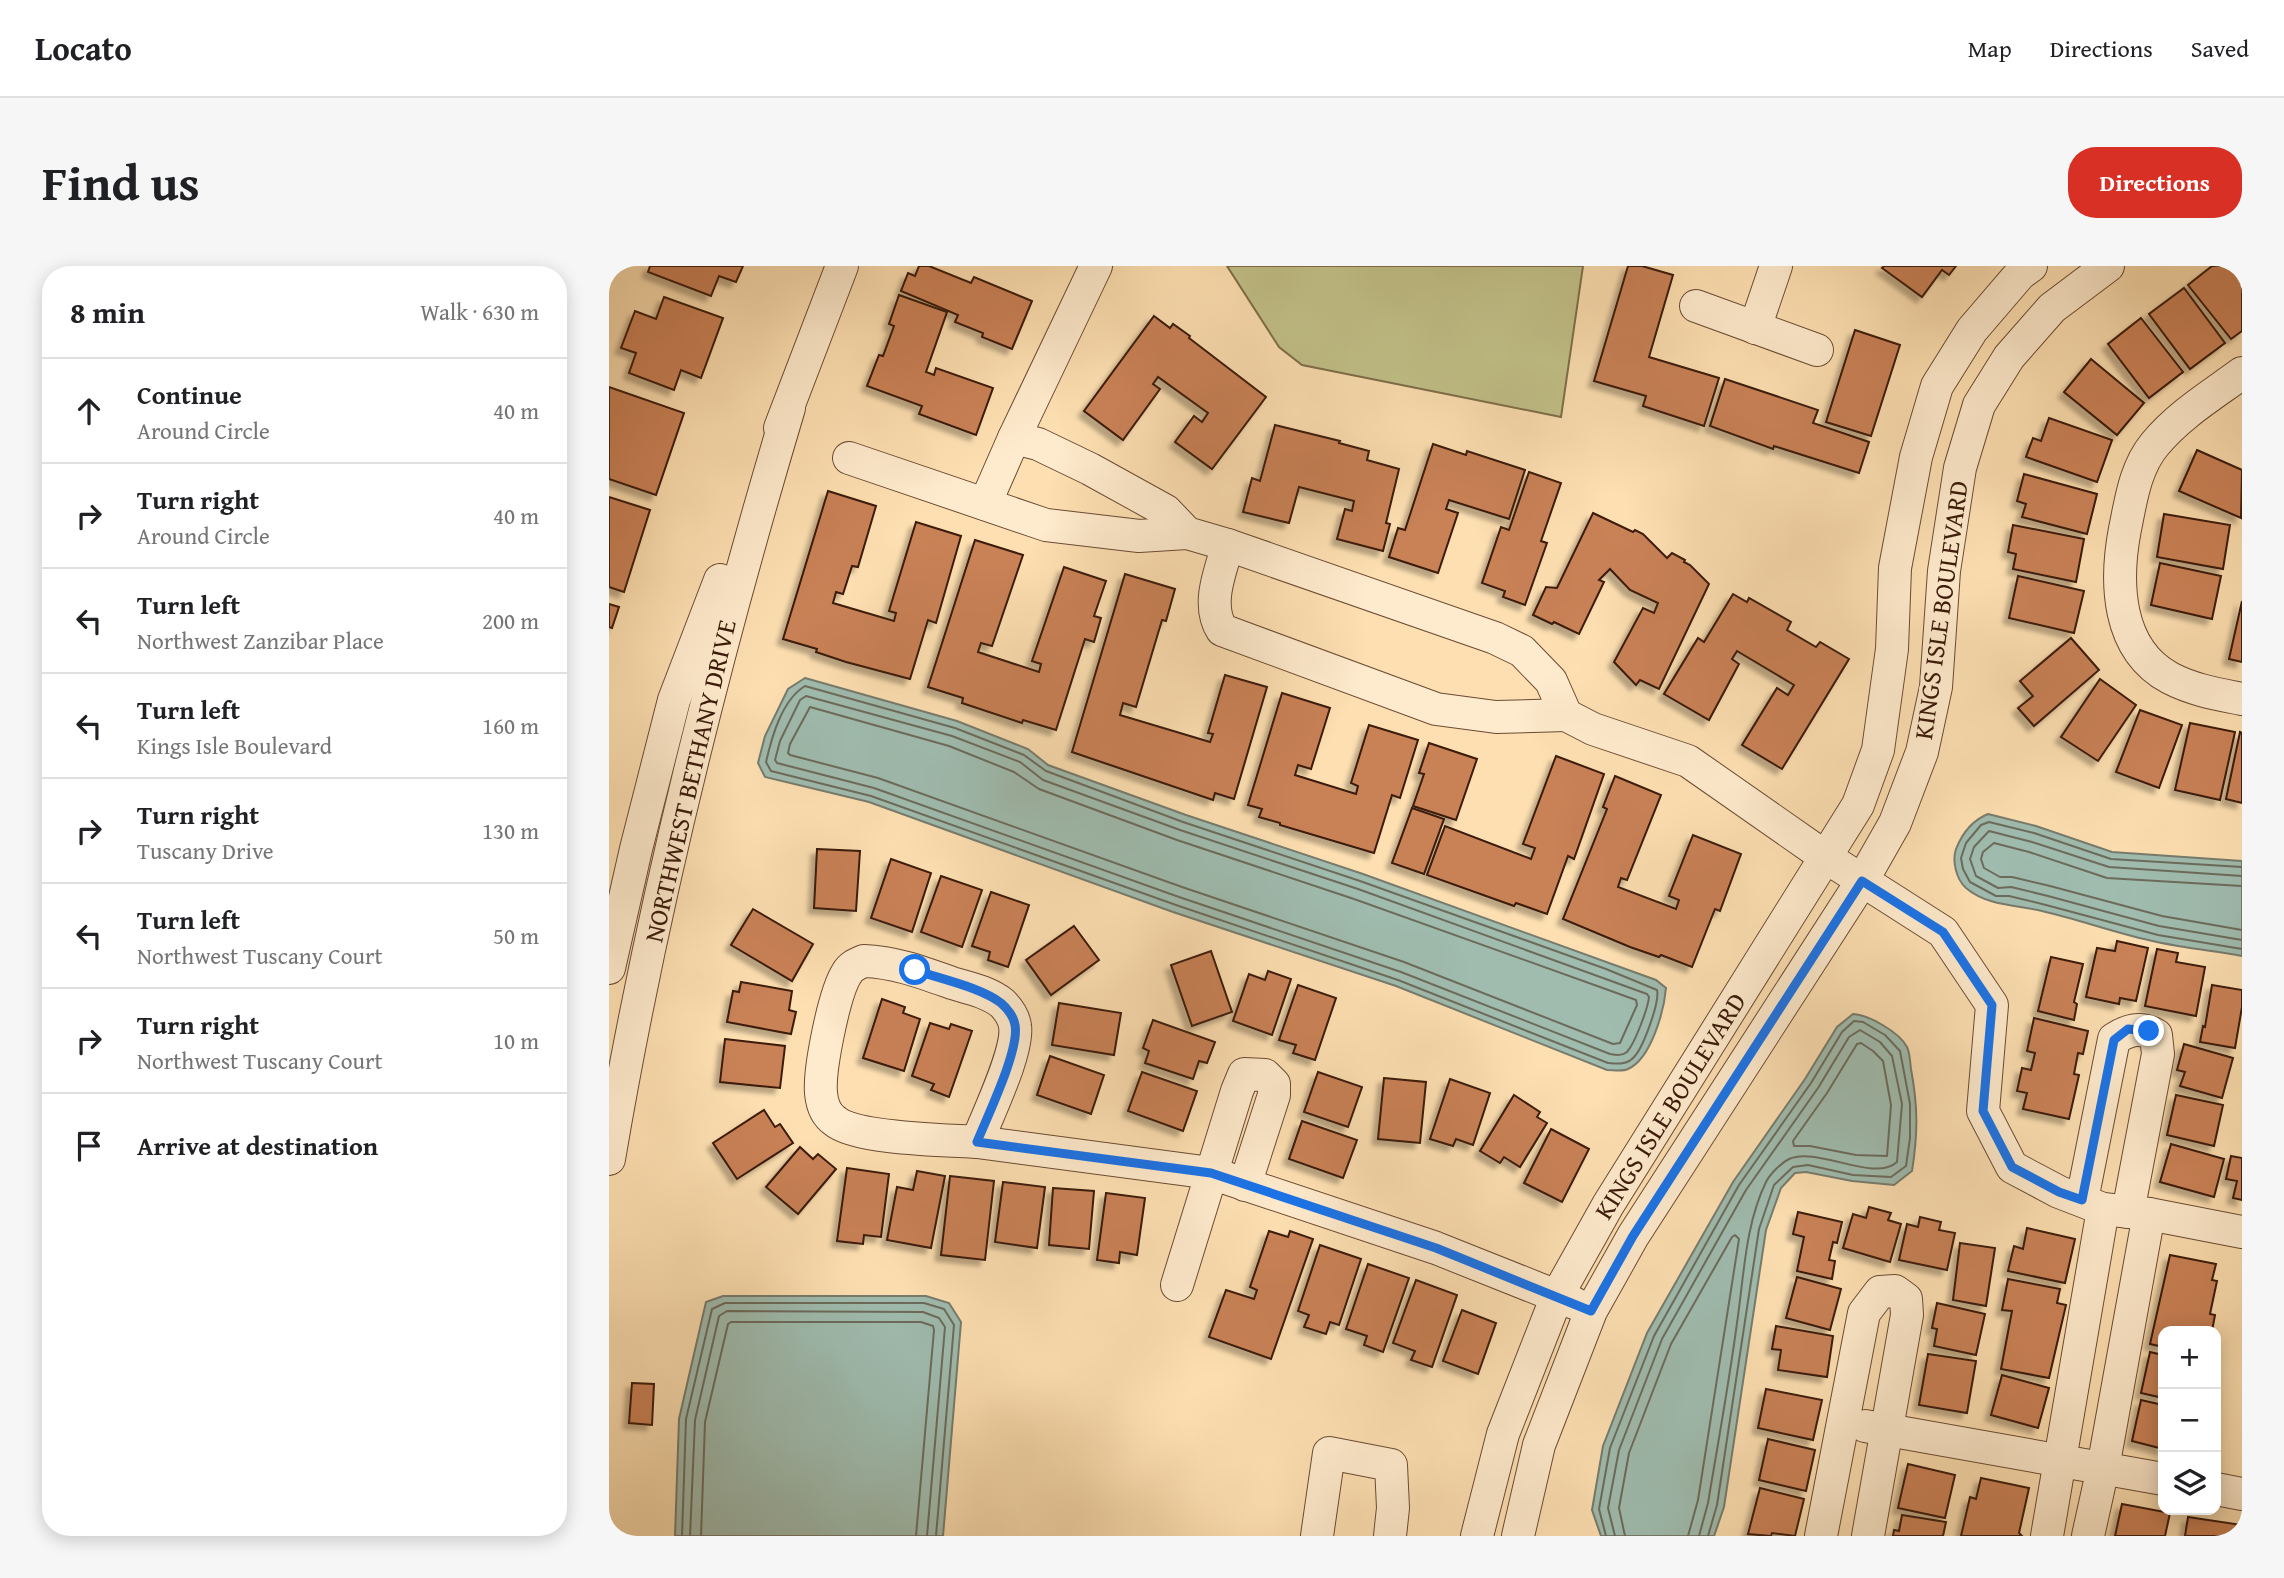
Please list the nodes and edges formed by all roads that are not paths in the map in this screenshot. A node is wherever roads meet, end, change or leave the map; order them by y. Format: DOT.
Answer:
graph roads {
  1 [pos="842,266"];
  2 [pos="1096,266"];
  3 [pos="1776,266"];
  4 [pos="2031,266"];
  5 [pos="2108,266"];
  6 [pos="1696,306"];
  7 [pos="1755,328"];
  8 [pos="1817,350"];
  9 [pos="2242,373"];
  10 [pos="789,408"];
  11 [pos="1014,439"];
  12 [pos="849,458"];
  13 [pos="985,504"];
  14 [pos="1188,533"];
  15 [pos="1228,545"];
  16 [pos="2242,699"];
  17 [pos="1566,715"];
  18 [pos="1824,856"];
  19 [pos="1862,881"];
  20 [pos="609,968"];
  21 [pos="615,1090"];
  22 [pos="977,1142"];
  23 [pos="609,1159"];
  24 [pos="1211,1173"];
  25 [pos="1245,1185"];
  26 [pos="2115,1209"];
  27 [pos="2242,1232"];
  28 [pos="1177,1285"];
  29 [pos="1557,1296"];
  30 [pos="1591,1311"];
  31 [pos="1843,1421"];
  32 [pos="1886,1431"];
  33 [pos="2059,1460"];
  34 [pos="2103,1468"];
  35 [pos="2158,1478"];
  36 [pos="2221,1490"];
  37 [pos="2242,1494"];
  38 [pos="1317,1536"];
  39 [pos="1390,1536"];
  40 [pos="1477,1536"];
  41 [pos="1518,1536"];
  42 [pos="1821,1536"];
  43 [pos="1868,1536"];
  44 [pos="2047,1536"];
  45 [pos="2088,1536"];
  1 -- 10 [label="street, NORTHWEST BETHANY DRIVE"];
  2 -- 11 [label="street"];
  3 -- 7 [label="street"];
  4 -- 18 [label="street, KINGS ISLE BOULEVARD"];
  5 -- 19 [label="street, KINGS ISLE BOULEVARD"];
  6 -- 7 [label="street"];
  7 -- 8 [label="street"];
  9 -- 16 [label="street"];
  10 -- 20 [label="street, NORTHWEST BETHANY DRIVE"];
  10 -- 21 [label="street, NORTHWEST BETHANY DRIVE"];
  11 -- 13 [label="street"];
  11 -- 14 [label="street"];
  12 -- 13 [label="street"];
  13 -- 14 [label="street"];
  14 -- 15 [label="street"];
  15 -- 17 [label="street"];
  15 -- 17 [label="street"];
  17 -- 18 [label="street"];
  18 -- 19 [label="street"];
  18 -- 29 [label="street, KINGS ISLE BOULEVARD"];
  19 -- 26 [label="street"];
  19 -- 30 [label="street, KINGS ISLE BOULEVARD"];
  21 -- 23 [label="street, NORTHWEST BETHANY DRIVE"];
  22 -- 22 [label="street"];
  22 -- 24 [label="street"];
  24 -- 25 [label="street"];
  24 -- 25 [label="street"];
  24 -- 28 [label="street"];
  25 -- 29 [label="street"];
  26 -- 27 [label="street"];
  26 -- 33 [label="street"];
  26 -- 34 [label="street"];
  29 -- 30 [label="street"];
  29 -- 40 [label="street, KINGS ISLE BOULEVARD"];
  30 -- 41 [label="street, KINGS ISLE BOULEVARD"];
  31 -- 32 [label="street"];
  31 -- 32 [label="street"];
  31 -- 42 [label="street"];
  32 -- 33 [label="street"];
  32 -- 43 [label="street"];
  33 -- 34 [label="street"];
  33 -- 44 [label="street"];
  34 -- 35 [label="street"];
  34 -- 45 [label="street"];
  36 -- 37 [label="street"];
  38 -- 39 [label="street"];
}
